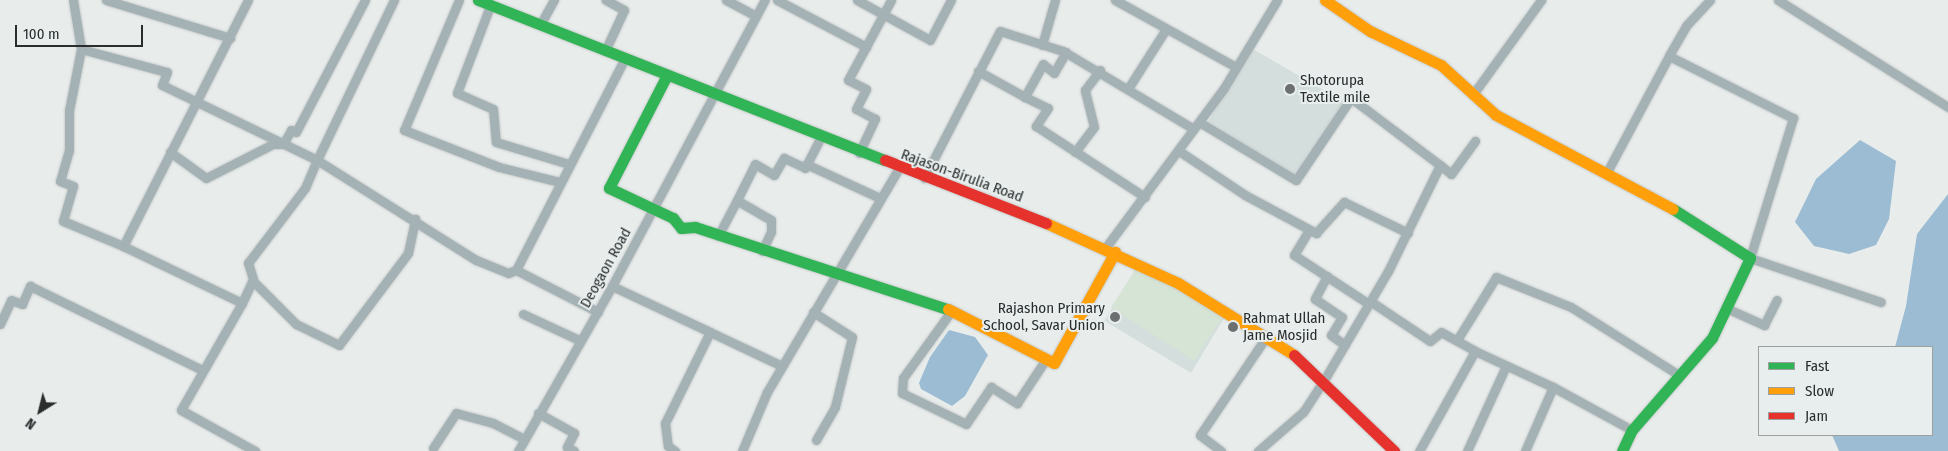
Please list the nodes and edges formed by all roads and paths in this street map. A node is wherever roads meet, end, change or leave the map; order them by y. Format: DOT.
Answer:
graph roads {
  1 [pos="73,0"];
  2 [pos="106,0"];
  3 [pos="248,0"];
  4 [pos="365,0"];
  5 [pos="394,0"];
  6 [pos="460,0"];
  7 [pos="554,0"];
  8 [pos="606,0"];
  9 [pos="726,0"];
  10 [pos="765,0"];
  11 [pos="777,0"];
  12 [pos="857,0"];
  13 [pos="891,0"];
  14 [pos="951,0"];
  15 [pos="1055,0"];
  16 [pos="1115,0"];
  17 [pos="1277,0"];
  18 [pos="1324,0"];
  19 [pos="1541,0"];
  20 [pos="1710,0"];
  21 [pos="1778,0"];
  22 [pos="486,3"];
  23 [pos="756,16"];
  24 [pos="883,16"];
  25 [pos="540,25"];
  26 [pos="1166,29"];
  27 [pos="230,38"];
  28 [pos="1042,45"];
  29 [pos="866,47"];
  30 [pos="81,48"];
  31 [pos="605,50"];
  32 [pos="1066,52"];
  33 [pos="1669,56"];
  34 [pos="625,58"];
  35 [pos="1236,67"];
  36 [pos="1100,70"];
  37 [pos="978,71"];
  38 [pos="667,75"];
  39 [pos="1129,87"];
  40 [pos="1474,93"];
  41 [pos="714,95"];
  42 [pos="1025,97"];
  43 [pos="198,98"];
  44 [pos="1948,107"];
  45 [pos="1197,126"];
  46 [pos="820,138"];
  47 [pos="1475,141"];
  48 [pos="283,144"];
  49 [pos="1179,151"];
  50 [pos="170,152"];
  51 [pos="1075,152"];
  52 [pos="859,153"];
  53 [pos="317,160"];
  54 [pos="569,164"];
  55 [pos="806,164"];
  56 [pos="1440,165"];
  57 [pos="899,168"];
  58 [pos="1607,172"];
  59 [pos="924,178"];
  60 [pos="560,182"];
  61 [pos="880,198"];
  62 [pos="1145,198"];
  63 [pos="737,200"];
  64 [pos="654,211"];
  65 [pos="415,219"];
  66 [pos="1309,230"];
  67 [pos="1408,233"];
  68 [pos="718,236"];
  69 [pos="123,246"];
  70 [pos="1110,250"];
  71 [pos="762,251"];
  72 [pos="1750,258"];
  73 [pos="516,270"];
  74 [pos="836,271"];
  75 [pos="1327,276"];
  76 [pos="253,282"];
  77 [pos="612,286"];
  78 [pos="1777,300"];
  79 [pos="1370,302"];
  80 [pos="1881,302"];
  81 [pos="242,303"];
  82 [pos="1726,308"];
  83 [pos="952,310"];
  84 [pos="598,312"];
  85 [pos="813,312"];
  86 [pos="523,314"];
  87 [pos="0,324"];
  88 [pos="710,332"];
  89 [pos="1266,337"];
  90 [pos="579,340"];
  91 [pos="1457,340"];
  92 [pos="1345,345"];
  93 [pos="1475,351"];
  94 [pos="1046,359"];
  95 [pos="782,366"];
  96 [pos="1506,366"];
  97 [pos="202,370"];
  98 [pos="1679,375"];
  99 [pos="1324,380"];
  100 [pos="1553,387"];
  101 [pos="538,413"];
  102 [pos="1632,430"];
  103 [pos="524,439"];
  104 [pos="816,440"];
  105 [pos="434,450"];
  106 [pos="255,451"];
  107 [pos="518,451"];
  108 [pos="574,451"];
  109 [pos="675,451"];
  110 [pos="742,451"];
  111 [pos="1221,451"];
  112 [pos="1258,451"];
  113 [pos="1394,451"];
  114 [pos="1419,451"];
  115 [pos="1467,451"];
  116 [pos="1525,451"];
  117 [pos="1622,451"];
  1 -- 30 [label="street"];
  2 -- 27 [label="street"];
  3 -- 27 [label="street"];
  4 -- 48 [label="street"];
  5 -- 53 [label="street"];
  6 -- 60 [label="street"];
  7 -- 25 [label="street"];
  8 -- 31 [label="street"];
  9 -- 23 [label="street"];
  10 -- 23 [label="street, Deogaon Road"];
  11 -- 29 [label="street"];
  12 -- 24 [label="street"];
  13 -- 24 [label="street"];
  14 -- 24 [label="street"];
  15 -- 28 [label="street"];
  16 -- 26 [label="street"];
  17 -- 35 [label="street"];
  18 -- 40 [label="street"];
  19 -- 40 [label="street"];
  20 -- 33 [label="street"];
  21 -- 44 [label="street"];
  22 -- 25 [label="street, Rajason-Birulia Road"];
  22 -- 54 [label="street"];
  23 -- 41 [label="street, Deogaon Road"];
  24 -- 29 [label="street"];
  25 -- 31 [label="street, Rajason-Birulia Road"];
  26 -- 35 [label="street"];
  26 -- 39 [label="street"];
  27 -- 43 [label="street"];
  28 -- 32 [label="street"];
  28 -- 37 [label="street"];
  29 -- 52 [label="street"];
  30 -- 43 [label="street"];
  30 -- 69 [label="street"];
  31 -- 34 [label="street, Rajason-Birulia Road"];
  32 -- 36 [label="street"];
  32 -- 42 [label="street"];
  33 -- 58 [label="street"];
  33 -- 72 [label="street"];
  34 -- 38 [label="street, Rajason-Birulia Road"];
  34 -- 54 [label="street"];
  35 -- 45 [label="street"];
  36 -- 39 [label="street"];
  36 -- 51 [label="street"];
  37 -- 42 [label="street"];
  37 -- 59 [label="street"];
  38 -- 41 [label="street, Rajason-Birulia Road"];
  38 -- 64 [label="street"];
  39 -- 45 [label="street"];
  40 -- 58 [label="street"];
  41 -- 46 [label="street, Rajason-Birulia Road"];
  41 -- 64 [label="street, Deogaon Road"];
  42 -- 51 [label="street"];
  43 -- 48 [label="street"];
  43 -- 50 [label="street"];
  45 -- 49 [label="street"];
  45 -- 56 [label="street"];
  46 -- 52 [label="street, Rajason-Birulia Road"];
  46 -- 55 [label="street"];
  47 -- 56 [label="street"];
  48 -- 50 [label="street"];
  48 -- 53 [label="street"];
  49 -- 62 [label="street"];
  49 -- 66 [label="street"];
  50 -- 69 [label="street"];
  51 -- 62 [label="street"];
  52 -- 57 [label="street, Rajason-Birulia Road"];
  53 -- 65 [label="street"];
  53 -- 76 [label="street"];
  54 -- 60 [label="street"];
  55 -- 61 [label="street"];
  55 -- 63 [label="street"];
  56 -- 67 [label="street"];
  57 -- 59 [label="street, Rajason-Birulia Road"];
  57 -- 61 [label="street"];
  58 -- 72 [label="street"];
  59 -- 70 [label="street, Rajason-Birulia Road"];
  60 -- 73 [label="street"];
  61 -- 74 [label="street"];
  62 -- 70 [label="street"];
  63 -- 68 [label="street"];
  63 -- 71 [label="street"];
  64 -- 68 [label="street"];
  64 -- 77 [label="street, Deogaon Road"];
  65 -- 73 [label="street"];
  65 -- 76 [label="street"];
  66 -- 67 [label="street"];
  66 -- 75 [label="street"];
  67 -- 79 [label="street"];
  68 -- 71 [label="street"];
  69 -- 81 [label="street"];
  70 -- 89 [label="street, Rajason-Birulia Road"];
  70 -- 94 [label="street"];
  71 -- 74 [label="street"];
  72 -- 80 [label="street"];
  72 -- 82 [label="street"];
  73 -- 84 [label="street"];
  74 -- 83 [label="street"];
  74 -- 85 [label="street"];
  75 -- 79 [label="street"];
  75 -- 92 [label="street"];
  76 -- 81 [label="street"];
  77 -- 84 [label="street, Deogaon Road"];
  77 -- 88 [label="street"];
  78 -- 82 [label="street"];
  79 -- 91 [label="street"];
  79 -- 92 [label="street"];
  81 -- 97 [label="street"];
  82 -- 98 [label="street"];
  83 -- 94 [label="street"];
  83 -- 94 [label="street"];
  84 -- 90 [label="street, Deogaon Road"];
  85 -- 95 [label="street"];
  85 -- 104 [label="street"];
  86 -- 90 [label="street"];
  87 -- 97 [label="street"];
  88 -- 95 [label="street"];
  88 -- 109 [label="street"];
  89 -- 99 [label="street, Rajason-Birulia Road"];
  89 -- 111 [label="street"];
  90 -- 101 [label="street, Deogaon Road"];
  91 -- 93 [label="street"];
  91 -- 98 [label="street"];
  92 -- 99 [label="street"];
  93 -- 96 [label="street"];
  93 -- 114 [label="street"];
  95 -- 110 [label="street"];
  96 -- 100 [label="street"];
  96 -- 115 [label="street"];
  97 -- 106 [label="street"];
  98 -- 102 [label="street"];
  99 -- 112 [label="street"];
  99 -- 113 [label="street, Rajason-Birulia Road"];
  100 -- 102 [label="street"];
  100 -- 116 [label="street"];
  101 -- 103 [label="street, Deogaon Road"];
  101 -- 108 [label="street"];
  102 -- 117 [label="street"];
  103 -- 105 [label="street"];
  103 -- 107 [label="street, Deogaon Road"];
}
